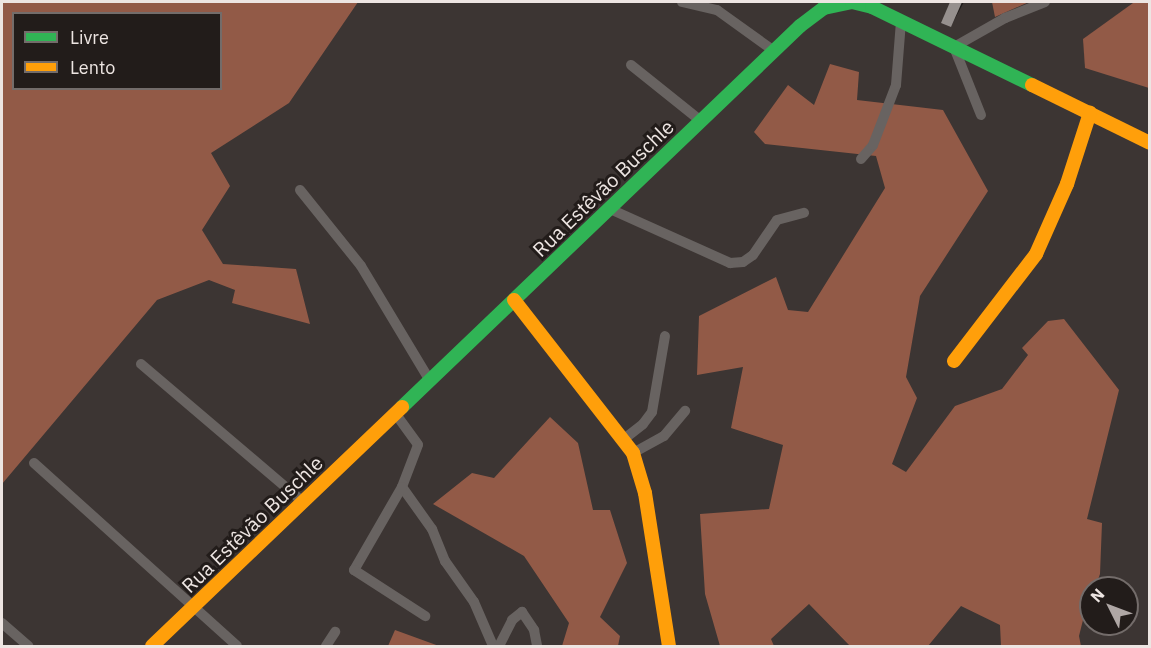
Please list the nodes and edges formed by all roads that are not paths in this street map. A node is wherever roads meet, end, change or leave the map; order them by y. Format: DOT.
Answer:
graph roads {
  1 [pos="682,2"];
  2 [pos="852,2"];
  3 [pos="1045,2"];
  4 [pos="720,6"];
  5 [pos="901,21"];
  6 [pos="954,47"];
  7 [pos="774,51"];
  8 [pos="631,65"];
  9 [pos="1090,113"];
  10 [pos="981,115"];
  11 [pos="701,122"];
  12 [pos="1149,143"];
  13 [pos="861,159"];
  14 [pos="300,190"];
  15 [pos="610,209"];
  16 [pos="804,213"];
  17 [pos="514,300"];
  18 [pos="665,336"];
  19 [pos="954,361"];
  20 [pos="141,364"];
  21 [pos="430,381"];
  22 [pos="685,411"];
  23 [pos="395,413"];
  24 [pos="624,439"];
  25 [pos="633,453"];
  26 [pos="34,464"];
  27 [pos="402,487"];
  28 [pos="303,501"];
  29 [pos="194,606"];
  30 [pos="425,616"];
  31 [pos="2,625"];
  32 [pos="335,632"];
  33 [pos="28,646"];
  34 [pos="152,646"];
  35 [pos="237,646"];
  36 [pos="326,646"];
  37 [pos="493,646"];
  38 [pos="499,646"];
  39 [pos="537,646"];
  40 [pos="669,646"];
  1 -- 4 [label="street"];
  2 -- 5 [label="street, Rua Estêvão Buschle"];
  2 -- 7 [label="street, Rua Estêvão Buschle"];
  3 -- 6 [label="street"];
  4 -- 7 [label="street"];
  5 -- 6 [label="street, Rua Estêvão Buschle"];
  5 -- 13 [label="street"];
  6 -- 9 [label="street, Rua Estêvão Buschle"];
  6 -- 10 [label="street"];
  7 -- 11 [label="street, Rua Estêvão Buschle"];
  8 -- 11 [label="street"];
  9 -- 12 [label="street, Rua Estêvão Buschle"];
  9 -- 19 [label="street"];
  11 -- 15 [label="street, Rua Estêvão Buschle"];
  14 -- 21 [label="street"];
  15 -- 16 [label="street"];
  15 -- 17 [label="street, Rua Estêvão Buschle"];
  17 -- 21 [label="street, Rua Estêvão Buschle"];
  17 -- 24 [label="street"];
  18 -- 24 [label="street"];
  20 -- 28 [label="street"];
  21 -- 23 [label="street, Rua Estêvão Buschle"];
  22 -- 25 [label="street"];
  23 -- 27 [label="street"];
  23 -- 28 [label="street, Rua Estêvão Buschle"];
  24 -- 25 [label="street"];
  25 -- 40 [label="street"];
  26 -- 29 [label="street"];
  27 -- 30 [label="street"];
  27 -- 37 [label="street"];
  28 -- 29 [label="street, Rua Estêvão Buschle"];
  29 -- 34 [label="street, Rua Estêvão Buschle"];
  29 -- 35 [label="street"];
  31 -- 33 [label="street"];
  32 -- 36 [label="street"];
  38 -- 39 [label="street"];
}
